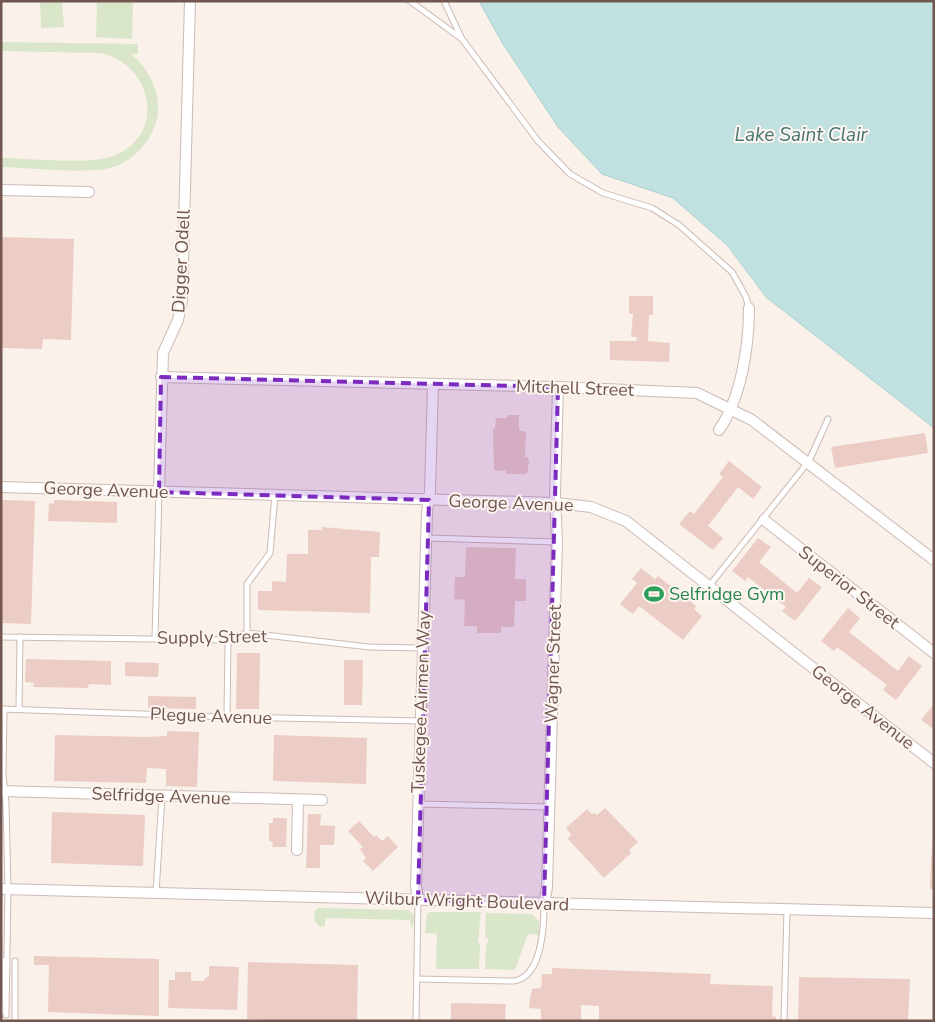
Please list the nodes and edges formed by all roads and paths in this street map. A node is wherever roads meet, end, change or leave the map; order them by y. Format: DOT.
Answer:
graph roads {
  1 [pos="190,1"];
  2 [pos="410,1"];
  3 [pos="444,1"];
  4 [pos="462,39"];
  5 [pos="1,190"];
  6 [pos="89,192"];
  7 [pos="749,308"];
  8 [pos="161,377"];
  9 [pos="433,384"];
  10 [pos="558,387"];
  11 [pos="732,408"];
  12 [pos="828,419"];
  13 [pos="719,430"];
  14 [pos="809,461"];
  15 [pos="1,487"];
  16 [pos="158,492"];
  17 [pos="275,495"];
  18 [pos="429,500"];
  19 [pos="556,503"];
  20 [pos="764,520"];
  21 [pos="427,538"];
  22 [pos="557,542"];
  23 [pos="934,560"];
  24 [pos="709,586"];
  25 [pos="247,633"];
  26 [pos="1,637"];
  27 [pos="20,637"];
  28 [pos="155,638"];
  29 [pos="228,640"];
  30 [pos="422,648"];
  31 [pos="934,654"];
  32 [pos="3,709"];
  33 [pos="20,709"];
  34 [pos="227,717"];
  35 [pos="421,720"];
  36 [pos="934,763"];
  37 [pos="3,791"];
  38 [pos="162,796"];
  39 [pos="298,800"];
  40 [pos="322,800"];
  41 [pos="418,804"];
  42 [pos="549,807"];
  43 [pos="297,850"];
  44 [pos="4,889"];
  45 [pos="156,893"];
  46 [pos="418,900"];
  47 [pos="544,904"];
  48 [pos="787,910"];
  49 [pos="934,914"];
  50 [pos="3,960"];
  51 [pos="15,961"];
  52 [pos="417,978"];
  53 [pos="4,1014"];
  54 [pos="15,1021"];
  55 [pos="416,1021"];
  56 [pos="784,1021"];
  1 -- 8 [label="street, Digger Odell"];
  2 -- 4 [label="lane"];
  3 -- 4 [label="lane"];
  4 -- 7 [label="lane"];
  5 -- 6 [label="street"];
  7 -- 11 [label="street"];
  8 -- 9 [label="street, Mitchell Street"];
  8 -- 16 [label="street, Digger Odell"];
  9 -- 10 [label="street, Mitchell Street"];
  9 -- 18 [label="street, Tuskegee Airmen Way"];
  10 -- 11 [label="street, Mitchell Street"];
  10 -- 19 [label="street, Wagner Street"];
  11 -- 13 [label="street"];
  11 -- 14 [label="street, Mitchell Street"];
  12 -- 14 [label="lane"];
  14 -- 20 [label="lane"];
  14 -- 23 [label="street, Mitchell Street"];
  15 -- 16 [label="street, George Avenue"];
  16 -- 17 [label="street, George Avenue"];
  16 -- 28 [label="lane, Digger Odell"];
  17 -- 18 [label="street, George Avenue"];
  17 -- 25 [label="lane"];
  18 -- 19 [label="street, George Avenue"];
  18 -- 21 [label="street, Tuskegee Airmen Way"];
  19 -- 22 [label="street, Wagner Street"];
  19 -- 24 [label="street, George Avenue"];
  20 -- 24 [label="lane"];
  20 -- 31 [label="street, Superior Street"];
  21 -- 22 [label="lane"];
  21 -- 30 [label="street, Tuskegee Airmen Way"];
  22 -- 42 [label="street, Wagner Street"];
  24 -- 36 [label="street, George Avenue"];
  25 -- 29 [label="lane, Supply Street"];
  25 -- 30 [label="lane, Supply Street"];
  26 -- 27 [label="lane, Supply Street"];
  27 -- 28 [label="lane, Supply Street"];
  27 -- 33 [label="lane"];
  28 -- 29 [label="lane, Supply Street"];
  29 -- 34 [label="lane"];
  30 -- 35 [label="street, Tuskegee Airmen Way"];
  32 -- 33 [label="lane, Plegue Avenue"];
  32 -- 37 [label="lane"];
  33 -- 34 [label="lane, Plegue Avenue"];
  34 -- 35 [label="lane, Plegue Avenue"];
  35 -- 41 [label="street, Tuskegee Airmen Way"];
  37 -- 38 [label="street, Selfridge Avenue"];
  37 -- 44 [label="lane"];
  38 -- 39 [label="street, Selfridge Avenue"];
  38 -- 45 [label="lane"];
  39 -- 40 [label="street, Selfridge Avenue"];
  39 -- 43 [label="street"];
  41 -- 42 [label="lane"];
  41 -- 46 [label="street, Tuskegee Airmen Way"];
  42 -- 47 [label="street, Wagner Street"];
  44 -- 45 [label="street, Wilbur Wright Boulevard"];
  44 -- 53 [label="lane"];
  45 -- 46 [label="street, Wilbur Wright Boulevard"];
  46 -- 47 [label="street, Wilbur Wright Boulevard"];
  46 -- 52 [label="lane, Tuskegee Airmen Way"];
  47 -- 48 [label="street, Wilbur Wright Boulevard"];
  47 -- 52 [label="lane, Wagner Street"];
  48 -- 49 [label="street, Wilbur Wright Boulevard"];
  48 -- 56 [label="lane"];
  50 -- 53 [label="lane"];
  51 -- 54 [label="lane"];
  52 -- 55 [label="lane, Tuskegee Airmen Way"];
}
